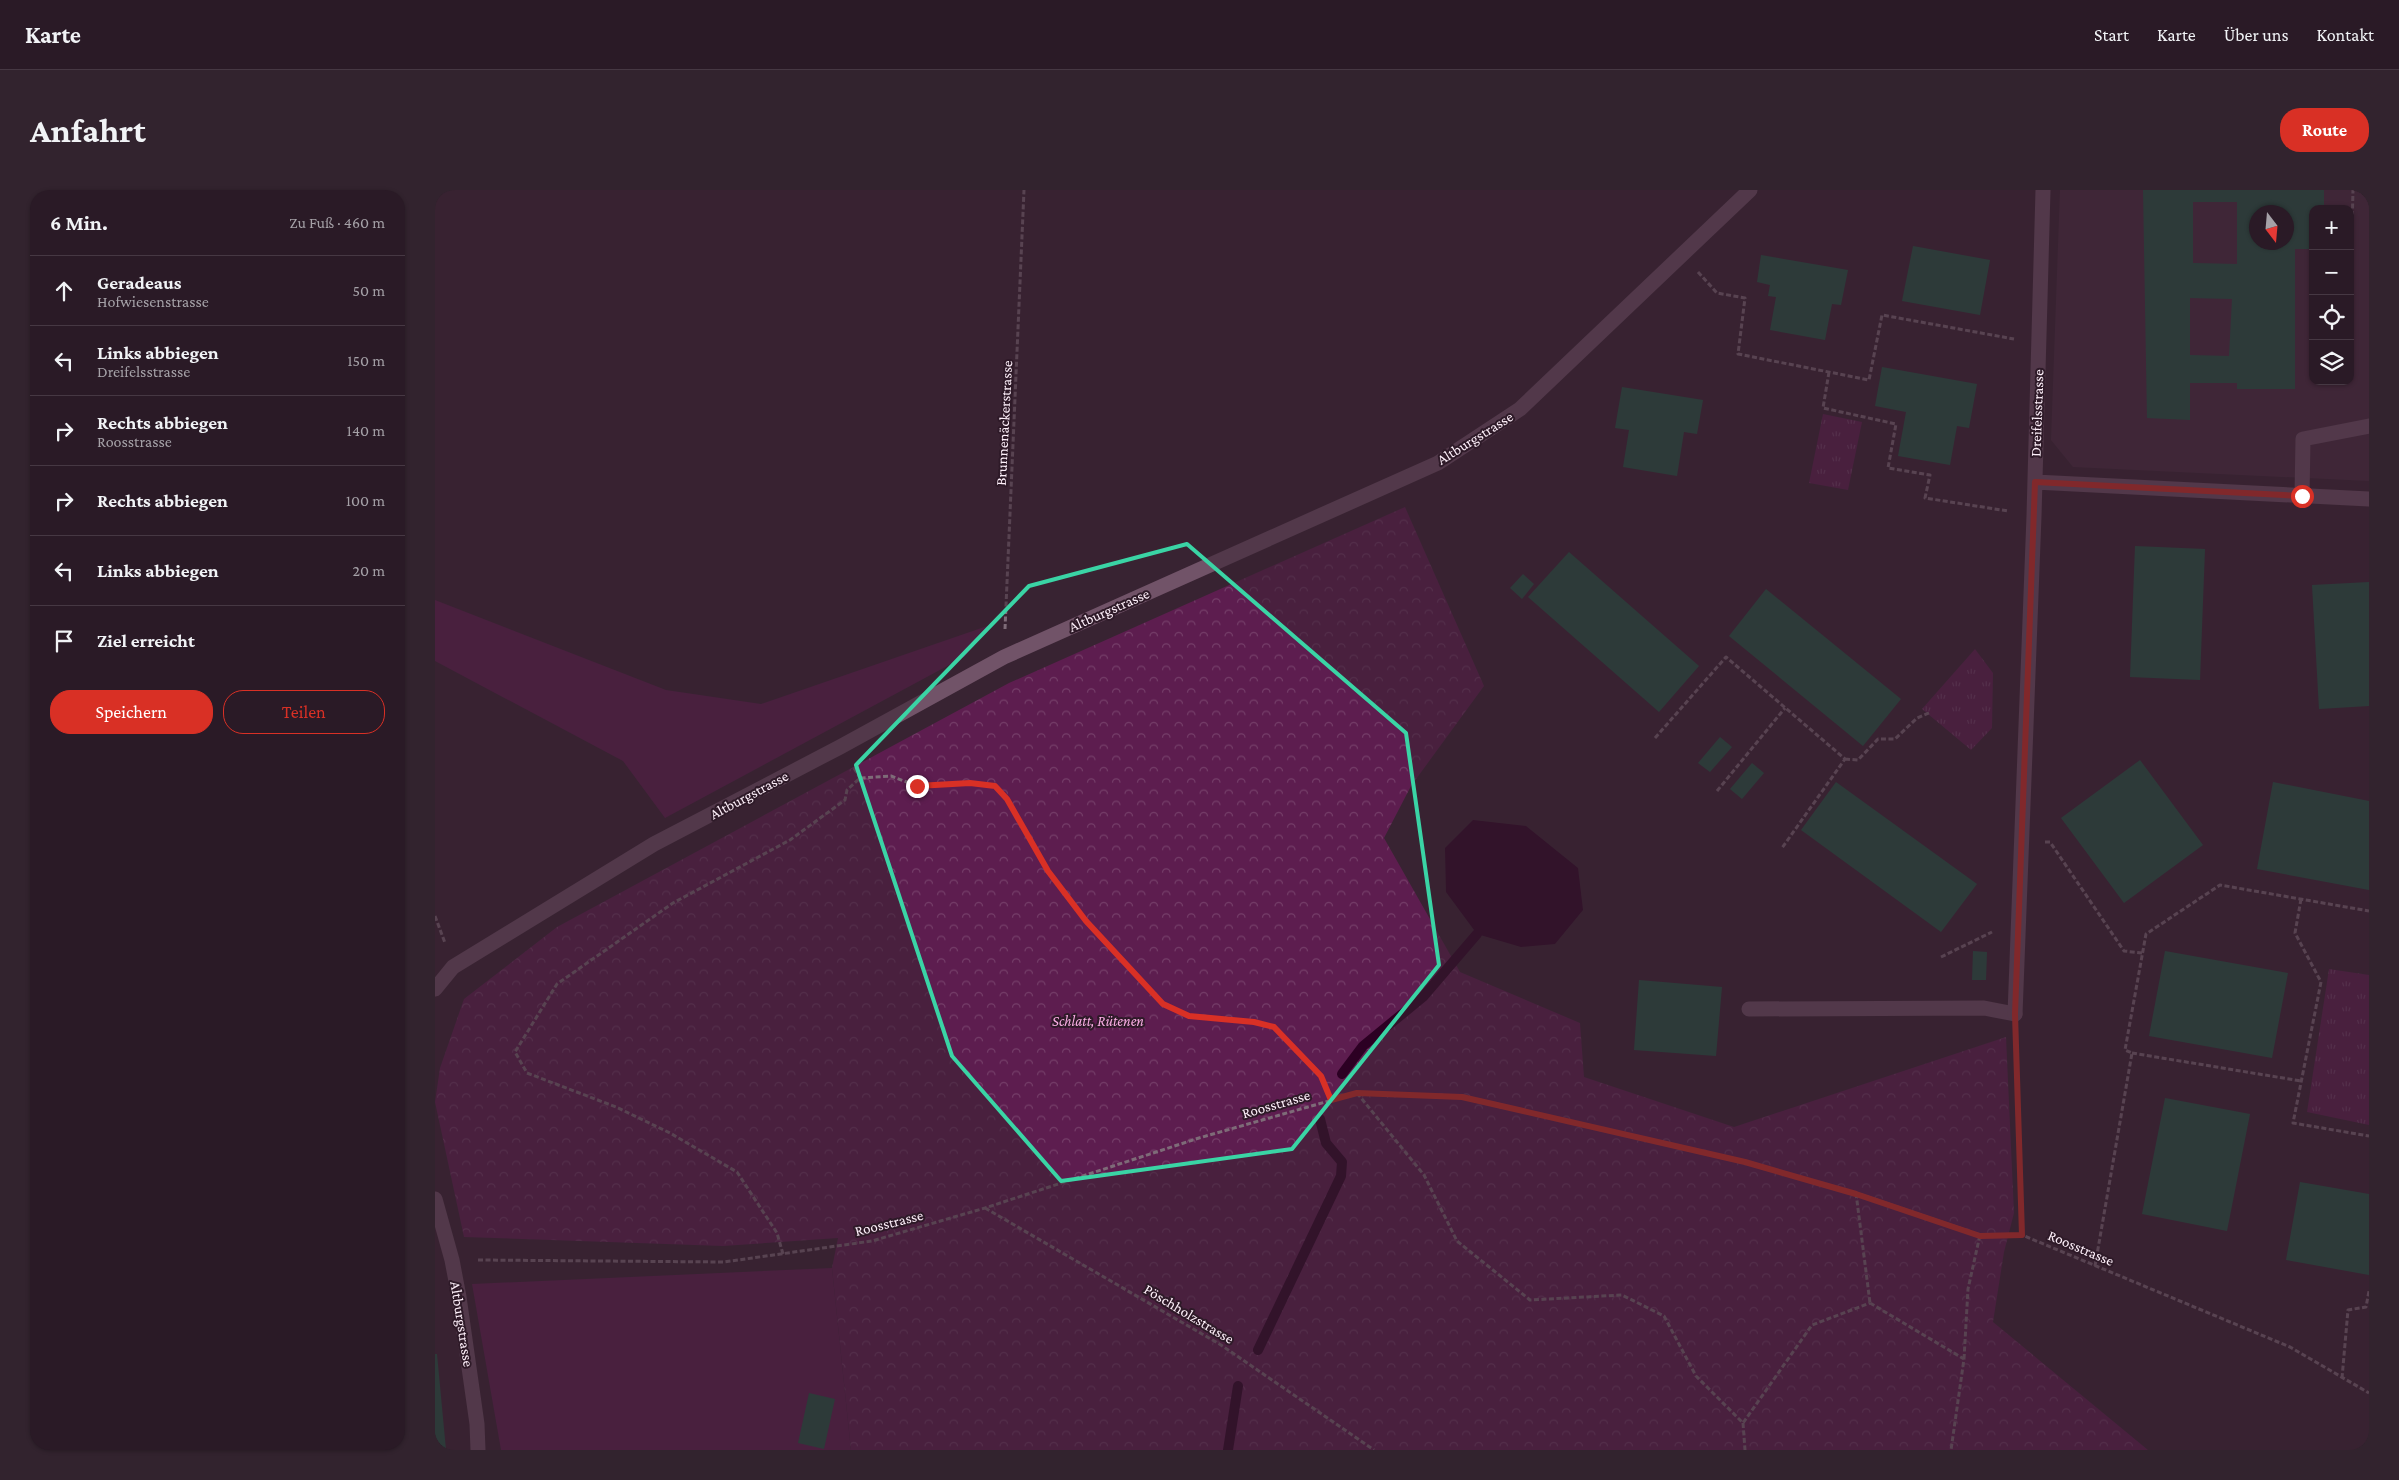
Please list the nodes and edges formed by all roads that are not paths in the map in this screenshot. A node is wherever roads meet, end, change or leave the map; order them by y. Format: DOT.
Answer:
graph roads {
  1 [pos="1750,190"];
  2 [pos="2043,190"];
  3 [pos="2369,426"];
  4 [pos="2035,482"];
  5 [pos="2302,496"];
  6 [pos="2369,499"];
  7 [pos="435,989"];
  8 [pos="1749,1009"];
  9 [pos="435,1199"];
  10 [pos="478,1450"];
  1 -- 7 [label="street, Altburgstrasse"];
  2 -- 4 [label="street, Dreifelsstrasse"];
  3 -- 5 [label="street"];
  4 -- 5 [label="street"];
  4 -- 8 [label="street, Dreifelsstrasse"];
  5 -- 6 [label="street"];
  9 -- 10 [label="street, Altburgstrasse"];
}
